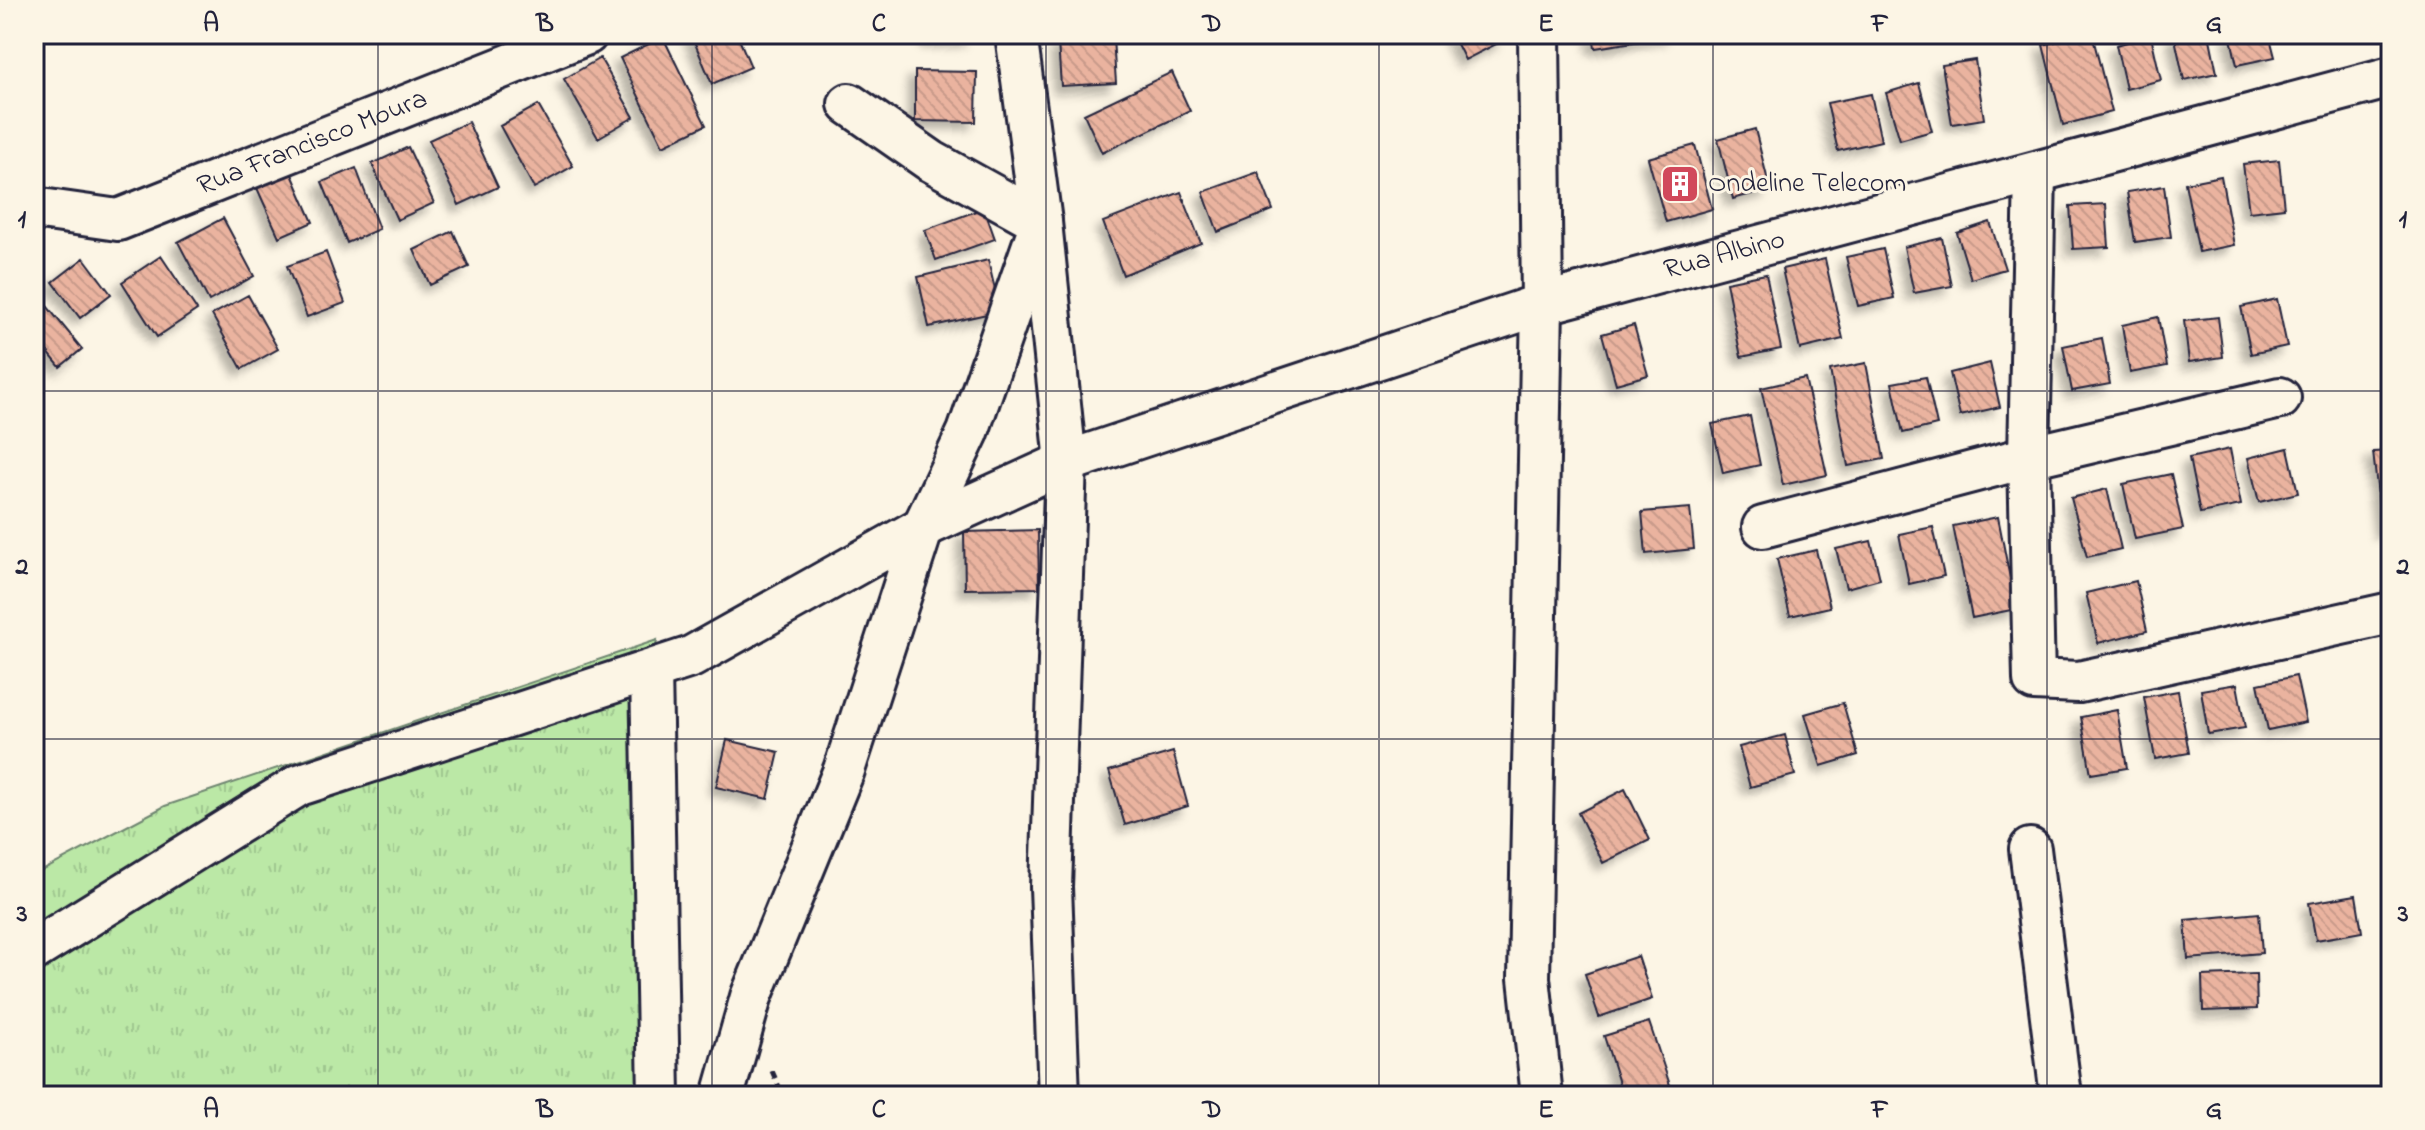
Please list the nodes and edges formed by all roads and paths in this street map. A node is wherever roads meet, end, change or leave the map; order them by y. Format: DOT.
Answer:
graph roads {
  1 [pos="587,34"];
  2 [pos="1016,34"];
  3 [pos="1539,34"];
  4 [pos="2391,77"];
  5 [pos="849,104"];
  6 [pos="2035,173"];
  7 [pos="34,208"];
  8 [pos="1041,222"];
  9 [pos="1542,304"];
  10 [pos="2280,398"];
  11 [pos="2029,457"];
  12 [pos="1066,462"];
  13 [pos="923,527"];
  14 [pos="1763,527"];
  15 [pos="2391,613"];
  16 [pos="651,671"];
  17 [pos="2030,849"];
  18 [pos="34,950"];
  19 [pos="659,1096"];
  20 [pos="723,1096"];
  21 [pos="1059,1096"];
  22 [pos="1542,1096"];
  23 [pos="2061,1096"];
  1 -- 7 [label="street, Rua Francisco Moura"];
  2 -- 8 [label="street"];
  3 -- 9 [label="street"];
  4 -- 6 [label="street, Rua Albino"];
  5 -- 8 [label="street"];
  6 -- 9 [label="street, Rua Albino"];
  6 -- 11 [label="street"];
  8 -- 12 [label="street"];
  8 -- 13 [label="street"];
  9 -- 12 [label="street, Rua Albino"];
  9 -- 22 [label="street"];
  10 -- 11 [label="street"];
  11 -- 14 [label="street"];
  11 -- 15 [label="street"];
  12 -- 13 [label="street, Rua Albino"];
  12 -- 21 [label="street"];
  13 -- 16 [label="street, Rua Albino"];
  13 -- 20 [label="street"];
  16 -- 18 [label="street, Rua Albino"];
  16 -- 19 [label="street"];
  17 -- 23 [label="street"];
}
